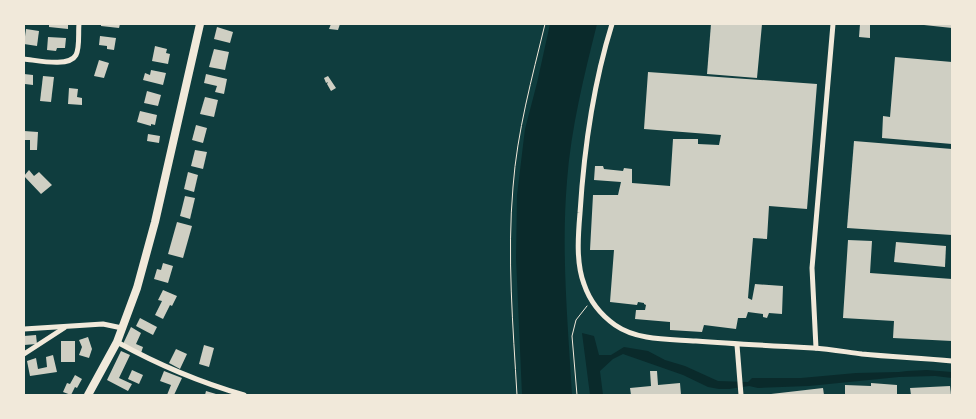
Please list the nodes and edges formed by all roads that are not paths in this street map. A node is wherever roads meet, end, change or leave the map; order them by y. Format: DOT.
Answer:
graph roads {
  1 [pos="79,24"];
  2 [pos="200,24"];
  3 [pos="612,24"];
  4 [pos="833,24"];
  5 [pos="24,59"];
  6 [pos="65,328"];
  7 [pos="122,328"];
  8 [pos="24,329"];
  9 [pos="117,342"];
  10 [pos="737,345"];
  11 [pos="816,348"];
  12 [pos="24,354"];
  13 [pos="952,361"];
  14 [pos="226,390"];
  15 [pos="741,392"];
  16 [pos="88,395"];
  17 [pos="222,395"];
  18 [pos="244,395"];
  1 -- 5 [label="street"];
  2 -- 7 [label="main road"];
  3 -- 10 [label="street"];
  4 -- 11 [label="street"];
  6 -- 7 [label="street"];
  6 -- 8 [label="street"];
  6 -- 12 [label="street"];
  7 -- 9 [label="main road"];
  9 -- 14 [label="street"];
  9 -- 16 [label="main road"];
  10 -- 11 [label="street"];
  10 -- 15 [label="street"];
  11 -- 13 [label="street"];
  14 -- 17 [label="street"];
  14 -- 18 [label="street"];
}
